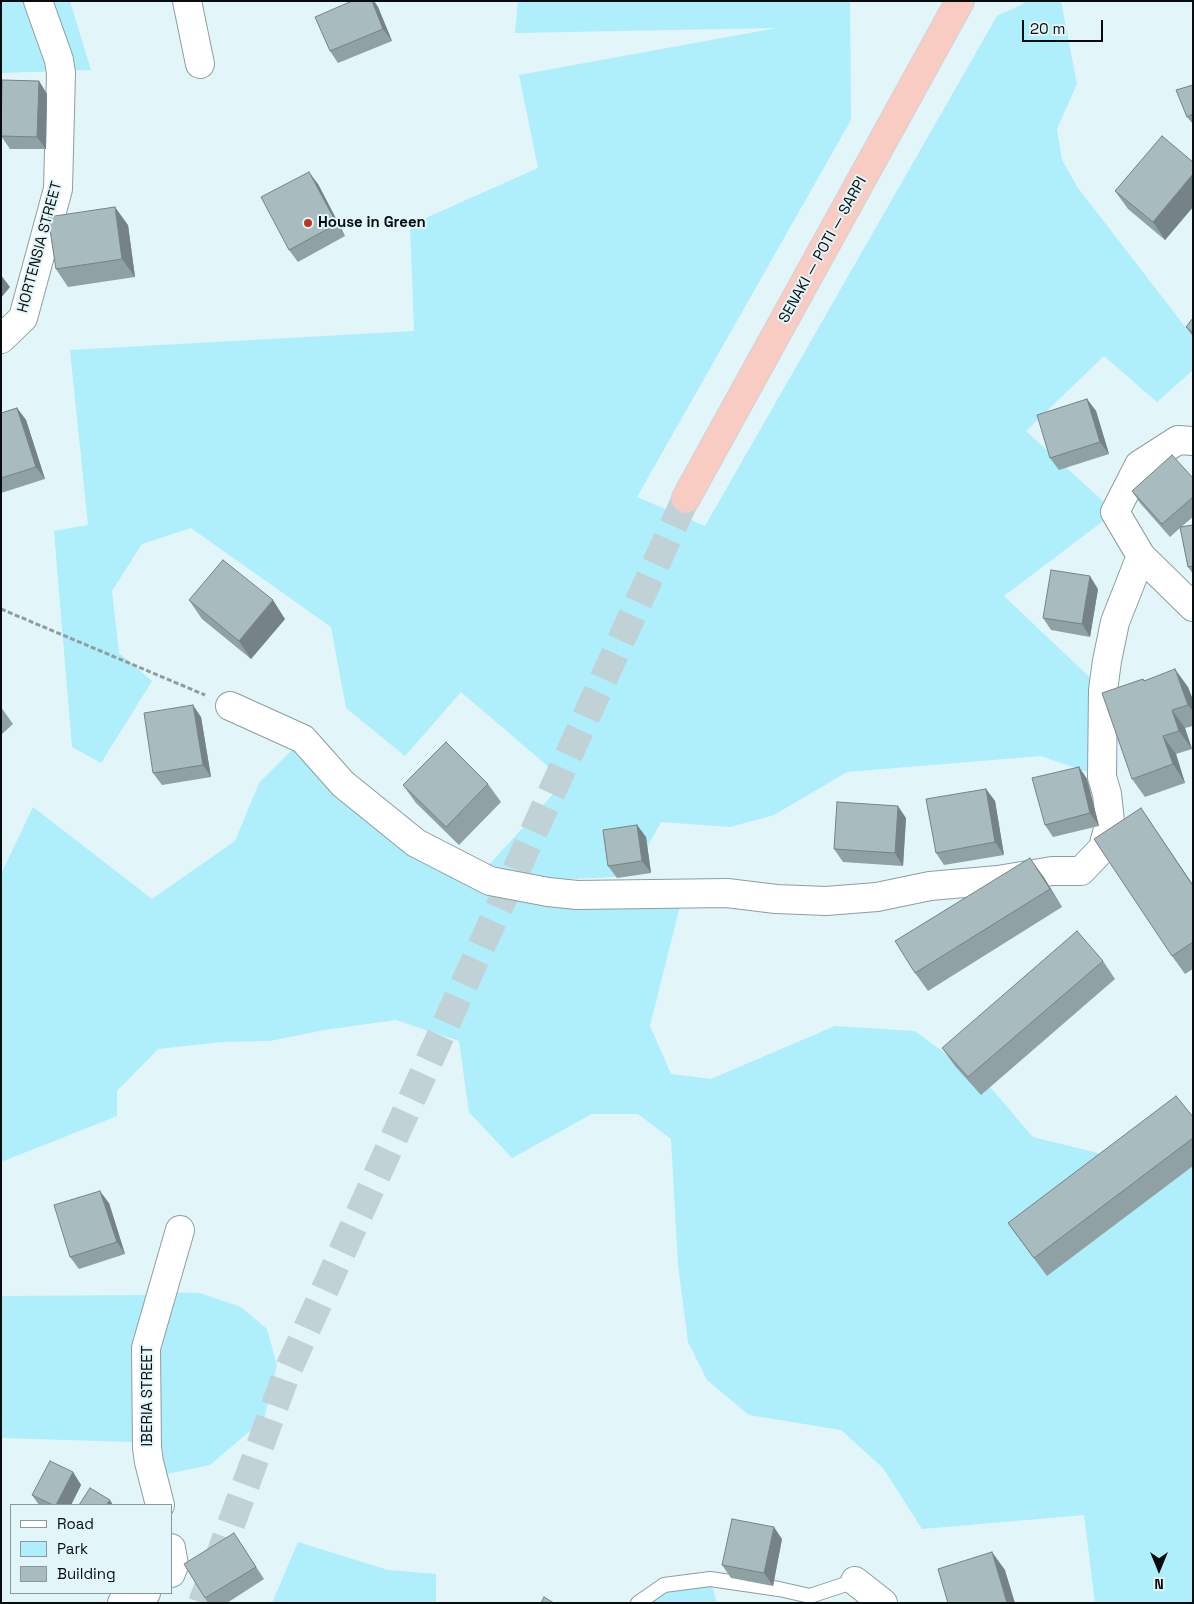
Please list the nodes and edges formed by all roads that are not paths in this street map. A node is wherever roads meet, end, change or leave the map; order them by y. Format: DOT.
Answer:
graph roads {
  1 [pos="38,1"];
  2 [pos="187,1"];
  3 [pos="960,1"];
  4 [pos="200,64"];
  5 [pos="1,339"];
  6 [pos="1193,441"];
  7 [pos="686,498"];
  8 [pos="1141,556"];
  9 [pos="1193,606"];
  10 [pos="230,706"];
  11 [pos="180,1230"];
  12 [pos="160,1504"];
  13 [pos="172,1554"];
  14 [pos="172,1570"];
  15 [pos="856,1581"];
  16 [pos="144,1594"];
  17 [pos="122,1603"];
  18 [pos="638,1603"];
  19 [pos="883,1603"];
  1 -- 5 [label="street, HORTENSIA STREET"];
  2 -- 4 [label="street"];
  3 -- 7 [label="highway, SENAKI — POTI — SARPI"];
  6 -- 8 [label="street"];
  8 -- 9 [label="street"];
  8 -- 10 [label="street"];
  11 -- 12 [label="street, IBERIA STREET"];
  13 -- 14 [label="street"];
  15 -- 18 [label="lane"];
  15 -- 19 [label="street"];
  16 -- 17 [label="street"];
}
